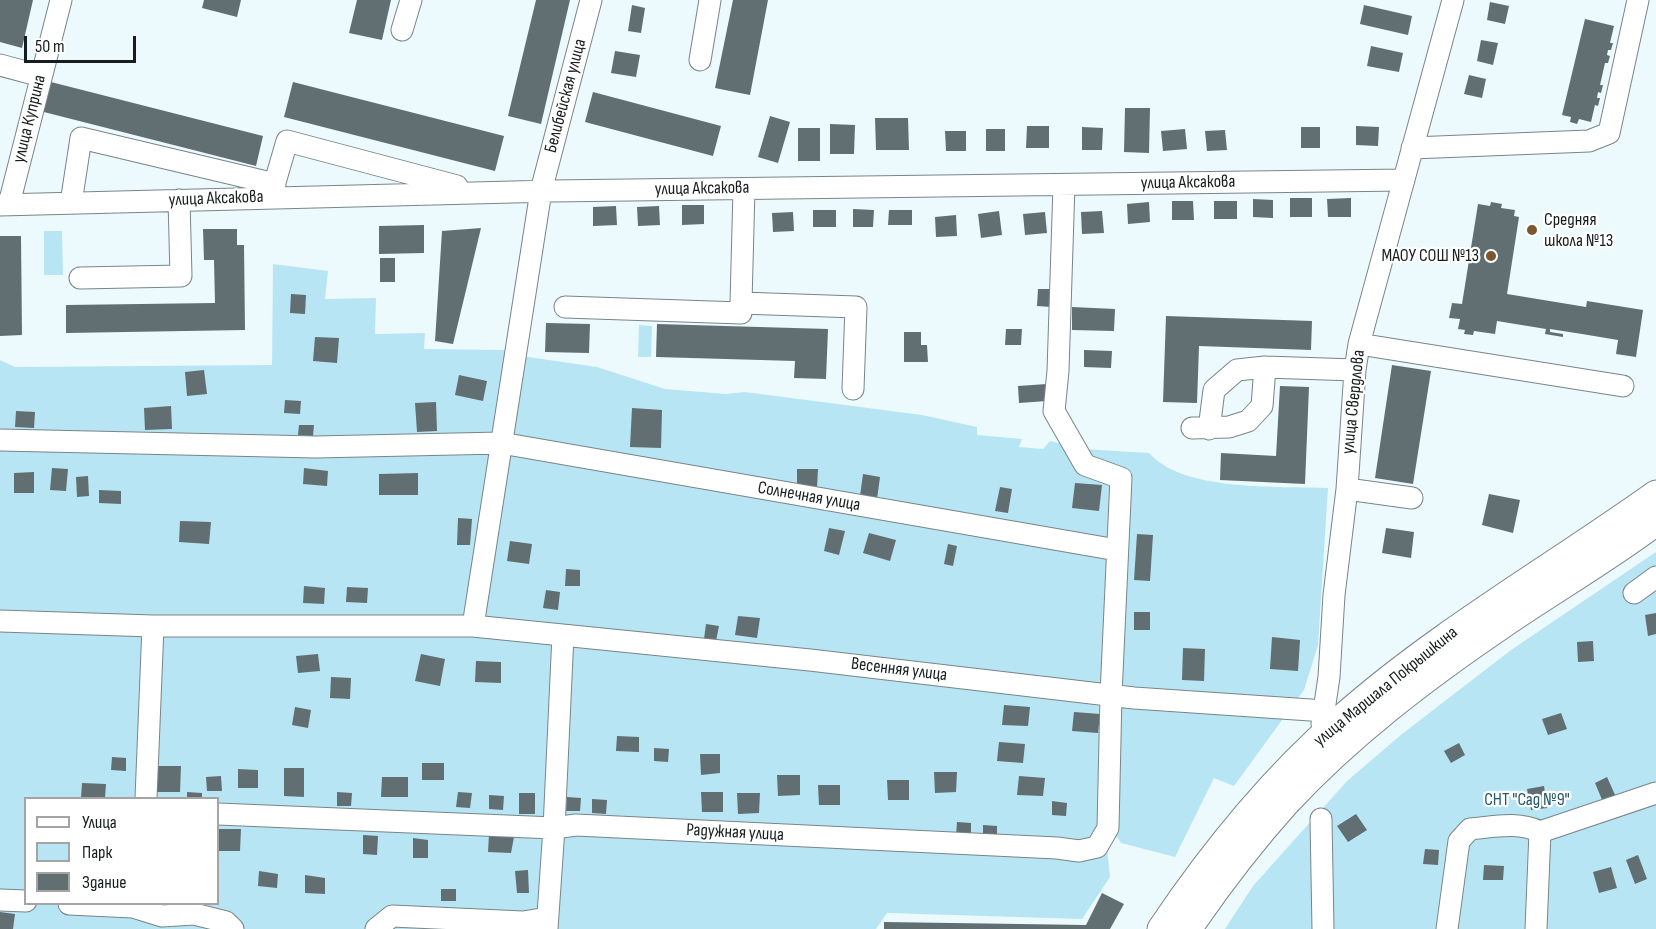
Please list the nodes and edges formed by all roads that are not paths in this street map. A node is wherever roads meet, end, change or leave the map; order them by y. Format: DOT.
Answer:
graph roads {
  1 [pos="61,0"];
  2 [pos="411,0"];
  3 [pos="591,0"];
  4 [pos="710,0"];
  5 [pos="1453,0"];
  6 [pos="1638,0"];
  7 [pos="402,30"];
  8 [pos="700,60"];
  9 [pos="0,65"];
  10 [pos="41,76"];
  11 [pos="1412,148"];
  12 [pos="1404,180"];
  13 [pos="7,182"];
  14 [pos="1064,184"];
  15 [pos="744,189"];
  16 [pos="273,191"];
  17 [pos="541,191"];
  18 [pos="481,193"];
  19 [pos="179,200"];
  20 [pos="71,203"];
  21 [pos="4,204"];
  22 [pos="80,278"];
  23 [pos="741,303"];
  24 [pos="566,307"];
  25 [pos="1359,344"];
  26 [pos="1265,368"];
  27 [pos="1354,370"];
  28 [pos="1623,386"];
  29 [pos="853,389"];
  30 [pos="0,440"];
  31 [pos="501,443"];
  32 [pos="1347,489"];
  33 [pos="1656,494"];
  34 [pos="1413,498"];
  35 [pos="1656,522"];
  36 [pos="1117,550"];
  37 [pos="1656,577"];
  38 [pos="1634,593"];
  39 [pos="0,621"];
  40 [pos="153,626"];
  41 [pos="473,626"];
  42 [pos="563,635"];
  43 [pos="1329,677"];
  44 [pos="1111,695"];
  45 [pos="1366,698"];
  46 [pos="1325,711"];
  47 [pos="1316,742"];
  48 [pos="1656,793"];
  49 [pos="146,797"];
  50 [pos="219,814"];
  51 [pos="1321,819"];
  52 [pos="554,828"];
  53 [pos="1540,832"];
  54 [pos="0,900"];
  55 [pos="24,901"];
  56 [pos="134,905"];
  57 [pos="547,924"];
  58 [pos="233,929"];
  59 [pos="376,929"];
  60 [pos="1161,929"];
  61 [pos="1188,929"];
  62 [pos="1323,929"];
  63 [pos="1448,929"];
  64 [pos="1536,929"];
  1 -- 10 [label="street, улица Куприна"];
  2 -- 7 [label="street"];
  3 -- 17 [label="street, Белибейская улица"];
  4 -- 8 [label="street"];
  5 -- 11 [label="street, улица Свердлова"];
  6 -- 11 [label="street"];
  9 -- 10 [label="street"];
  10 -- 13 [label="street, улица Куприна"];
  11 -- 12 [label="street, улица Свердлова"];
  12 -- 14 [label="street, улица Аксакова"];
  12 -- 25 [label="street, улица Свердлова"];
  13 -- 21 [label="street, улица Куприна"];
  14 -- 15 [label="street, улица Аксакова"];
  14 -- 36 [label="street, Радужная улица"];
  15 -- 17 [label="street, улица Аксакова"];
  15 -- 23 [label="street"];
  16 -- 18 [label="street, улица Аксакова"];
  16 -- 18 [label="street"];
  16 -- 19 [label="street, улица Аксакова"];
  16 -- 20 [label="street"];
  17 -- 18 [label="street, улица Аксакова"];
  17 -- 31 [label="street, Белибейская улица"];
  19 -- 20 [label="street, улица Аксакова"];
  19 -- 22 [label="street"];
  20 -- 21 [label="street, улица Аксакова"];
  23 -- 24 [label="street"];
  23 -- 29 [label="street"];
  25 -- 27 [label="street, улица Свердлова"];
  25 -- 28 [label="street"];
  26 -- 26 [label="street"];
  26 -- 27 [label="street"];
  27 -- 32 [label="street, улица Свердлова"];
  30 -- 31 [label="street, Солнечная улица"];
  31 -- 36 [label="street, Солнечная улица"];
  31 -- 41 [label="street, Белибейская улица"];
  32 -- 34 [label="street"];
  32 -- 43 [label="street, улица Свердлова"];
  33 -- 45 [label="main road, улица Маршала Покрышкина"];
  35 -- 61 [label="main road, улица Маршала Покрышкина"];
  36 -- 44 [label="street, Радужная улица"];
  37 -- 38 [label="street"];
  39 -- 40 [label="street, Весенняя улица"];
  40 -- 41 [label="street, Весенняя улица"];
  40 -- 49 [label="street"];
  41 -- 42 [label="street, Весенняя улица"];
  42 -- 44 [label="street, Весенняя улица"];
  42 -- 52 [label="street"];
  43 -- 45 [label="street"];
  43 -- 46 [label="street, улица Свердлова"];
  44 -- 46 [label="street, Весенняя улица"];
  44 -- 52 [label="street, Радужная улица"];
  45 -- 47 [label="main road, улица Маршала Покрышкина"];
  46 -- 47 [label="street, улица Свердлова"];
  47 -- 60 [label="main road, улица Маршала Покрышкина"];
  48 -- 53 [label="street"];
  50 -- 52 [label="street, Радужная улица"];
  51 -- 62 [label="street"];
  52 -- 57 [label="street"];
  53 -- 63 [label="street"];
  53 -- 64 [label="street"];
  54 -- 55 [label="street"];
  56 -- 58 [label="street"];
  57 -- 59 [label="street"];
}
